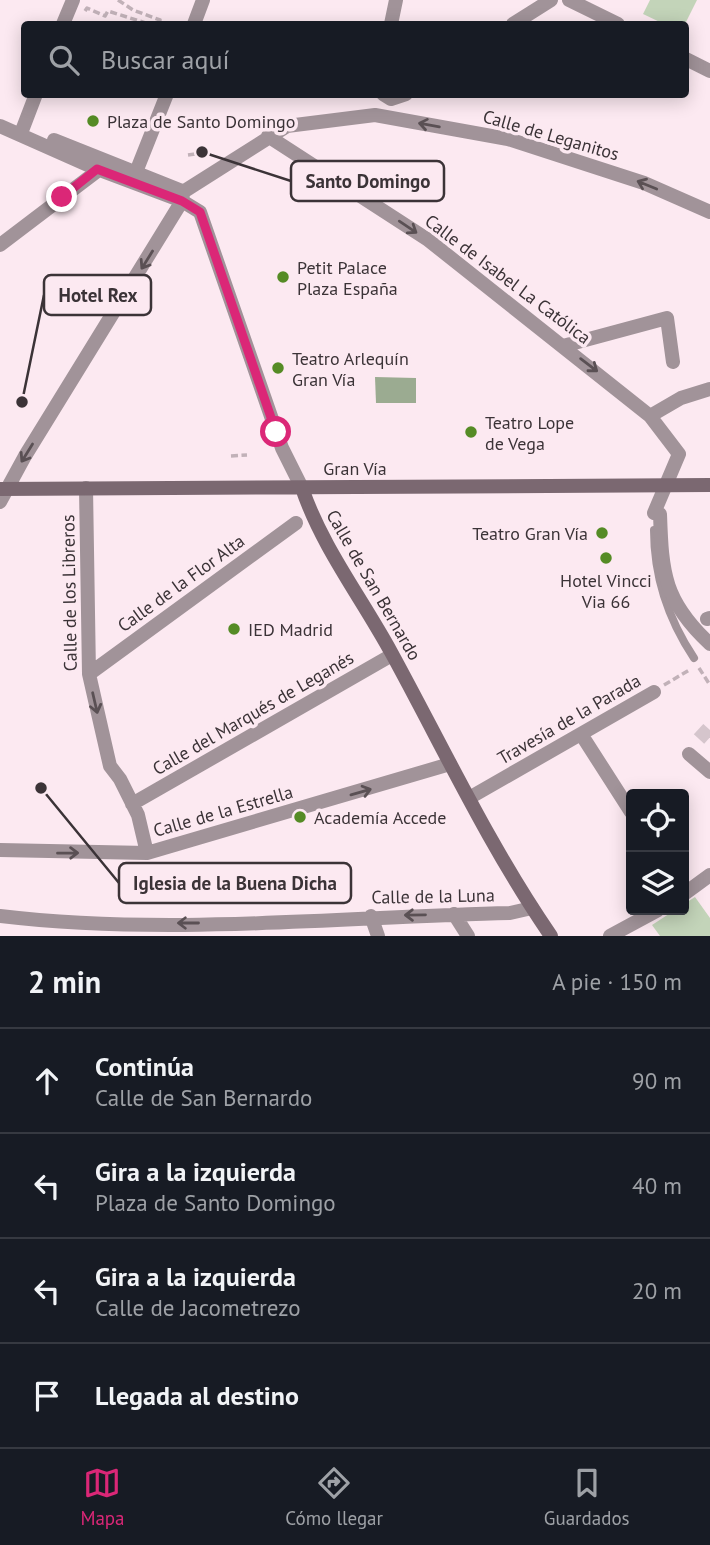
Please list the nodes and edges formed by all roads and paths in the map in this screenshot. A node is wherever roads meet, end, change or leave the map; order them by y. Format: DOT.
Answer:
graph roads {
  1 [pos="73,0"];
  2 [pos="118,0"];
  3 [pos="203,0"];
  4 [pos="396,0"];
  5 [pos="551,0"];
  6 [pos="569,0"];
  7 [pos="87,8"];
  8 [pos="65,21"];
  9 [pos="140,21"];
  10 [pos="160,21"];
  11 [pos="195,21"];
  12 [pos="392,21"];
  13 [pos="518,21"];
  14 [pos="612,21"];
  15 [pos="689,61"];
  16 [pos="710,71"];
  17 [pos="34,98"];
  18 [pos="165,98"];
  19 [pos="380,98"];
  20 [pos="404,98"];
  21 [pos="375,115"];
  22 [pos="401,120"];
  23 [pos="0,125"];
  24 [pos="23,128"];
  25 [pos="268,136"];
  26 [pos="202,153"];
  27 [pos="188,155"];
  28 [pos="112,163"];
  29 [pos="97,169"];
  30 [pos="136,172"];
  31 [pos="183,197"];
  32 [pos="710,212"];
  33 [pos="0,245"];
  34 [pos="563,346"];
  35 [pos="673,362"];
  36 [pos="710,389"];
  37 [pos="650,416"];
  38 [pos="247,455"];
  39 [pos="231,456"];
  40 [pos="710,485"];
  41 [pos="667,486"];
  42 [pos="86,488"];
  43 [pos="302,488"];
  44 [pos="2,493"];
  45 [pos="657,514"];
  46 [pos="296,523"];
  47 [pos="710,645"];
  48 [pos="393,655"];
  49 [pos="696,662"];
  50 [pos="688,671"];
  51 [pos="89,674"];
  52 [pos="710,684"];
  53 [pos="654,692"];
  54 [pos="581,734"];
  55 [pos="689,754"];
  56 [pos="450,764"];
  57 [pos="710,772"];
  58 [pos="468,799"];
  59 [pos="132,804"];
  60 [pos="626,804"];
  61 [pos="0,850"];
  62 [pos="146,853"];
  63 [pos="710,875"];
  64 [pos="689,890"];
  65 [pos="532,908"];
  66 [pos="454,914"];
  67 [pos="649,915"];
  68 [pos="0,916"];
  69 [pos="371,916"];
  70 [pos="50,929"];
  71 [pos="219,930"];
  72 [pos="378,936"];
  73 [pos="468,936"];
  74 [pos="551,936"];
  75 [pos="610,936"];
  1 -- 8 [label="street"];
  2 -- 10 [label="path"];
  3 -- 11 [label="street"];
  4 -- 12 [label="street"];
  5 -- 13 [label="street"];
  6 -- 14 [label="street"];
  7 -- 9 [label="path"];
  15 -- 16 [label="street"];
  17 -- 24 [label="street"];
  18 -- 30 [label="street"];
  19 -- 21 [label="street"];
  20 -- 22 [label="street"];
  21 -- 22 [label="street, Calle de Leganitos"];
  21 -- 25 [label="street"];
  32 -- 22 [label="street, Calle de Leganitos, one-way"];
  23 -- 24 [label="street"];
  23 -- 29 [label="street"];
  24 -- 28 [label="street"];
  25 -- 31 [label="street"];
  25 -- 34 [label="street, Calle de Isabel La Católica, one-way"];
  26 -- 27 [label="path"];
  28 -- 29 [label="street"];
  28 -- 30 [label="street"];
  29 -- 30 [label="street"];
  29 -- 31 [label="street"];
  29 -- 33 [label="street"];
  30 -- 31 [label="street"];
  31 -- 43 [label="street, Calle de San Bernardo"];
  31 -- 44 [label="street, one-way"];
  34 -- 35 [label="street"];
  34 -- 37 [label="street, Calle de Isabel La Católica, one-way"];
  36 -- 37 [label="street"];
  37 -- 41 [label="street, Calle de Isabel La Católica"];
  38 -- 39 [label="path"];
  40 -- 41 [label="street, Gran Vía"];
  41 -- 43 [label="street, Gran Vía"];
  41 -- 45 [label="street"];
  42 -- 43 [label="street, Gran Vía"];
  42 -- 44 [label="street, Gran Vía"];
  42 -- 51 [label="street, Calle de los Libreros"];
  43 -- 48 [label="street, Calle de San Bernardo"];
  45 -- 47 [label="street"];
  45 -- 49 [label="lane"];
  46 -- 51 [label="street, Calle de la Flor Alta"];
  48 -- 56 [label="street, Calle de San Bernardo"];
  48 -- 59 [label="street, Calle del Marqués de Leganés"];
  49 -- 52 [label="path"];
  50 -- 53 [label="path, Travesía de la Parada"];
  51 -- 59 [label="street, Calle de los Libreros, one-way"];
  53 -- 54 [label="street, Travesía de la Parada"];
  54 -- 58 [label="street, Travesía de la Parada"];
  54 -- 60 [label="street"];
  55 -- 57 [label="street"];
  56 -- 58 [label="street, Calle de San Bernardo"];
  62 -- 56 [label="street, Calle de la Estrella, one-way"];
  58 -- 65 [label="street, Calle de San Bernardo"];
  59 -- 62 [label="street, Calle de los Libreros"];
  61 -- 62 [label="street, Calle de la Estrella, one-way"];
  63 -- 64 [label="street"];
  65 -- 66 [label="street, Calle de la Luna"];
  65 -- 74 [label="street, Calle de San Bernardo"];
  66 -- 69 [label="street, Calle de la Luna, one-way"];
  66 -- 73 [label="street"];
  67 -- 75 [label="street"];
  68 -- 70 [label="street, Calle de la Luna"];
  69 -- 71 [label="street, Calle de la Luna"];
  69 -- 72 [label="street"];
  71 -- 70 [label="street, Calle de la Luna, one-way"];
}
